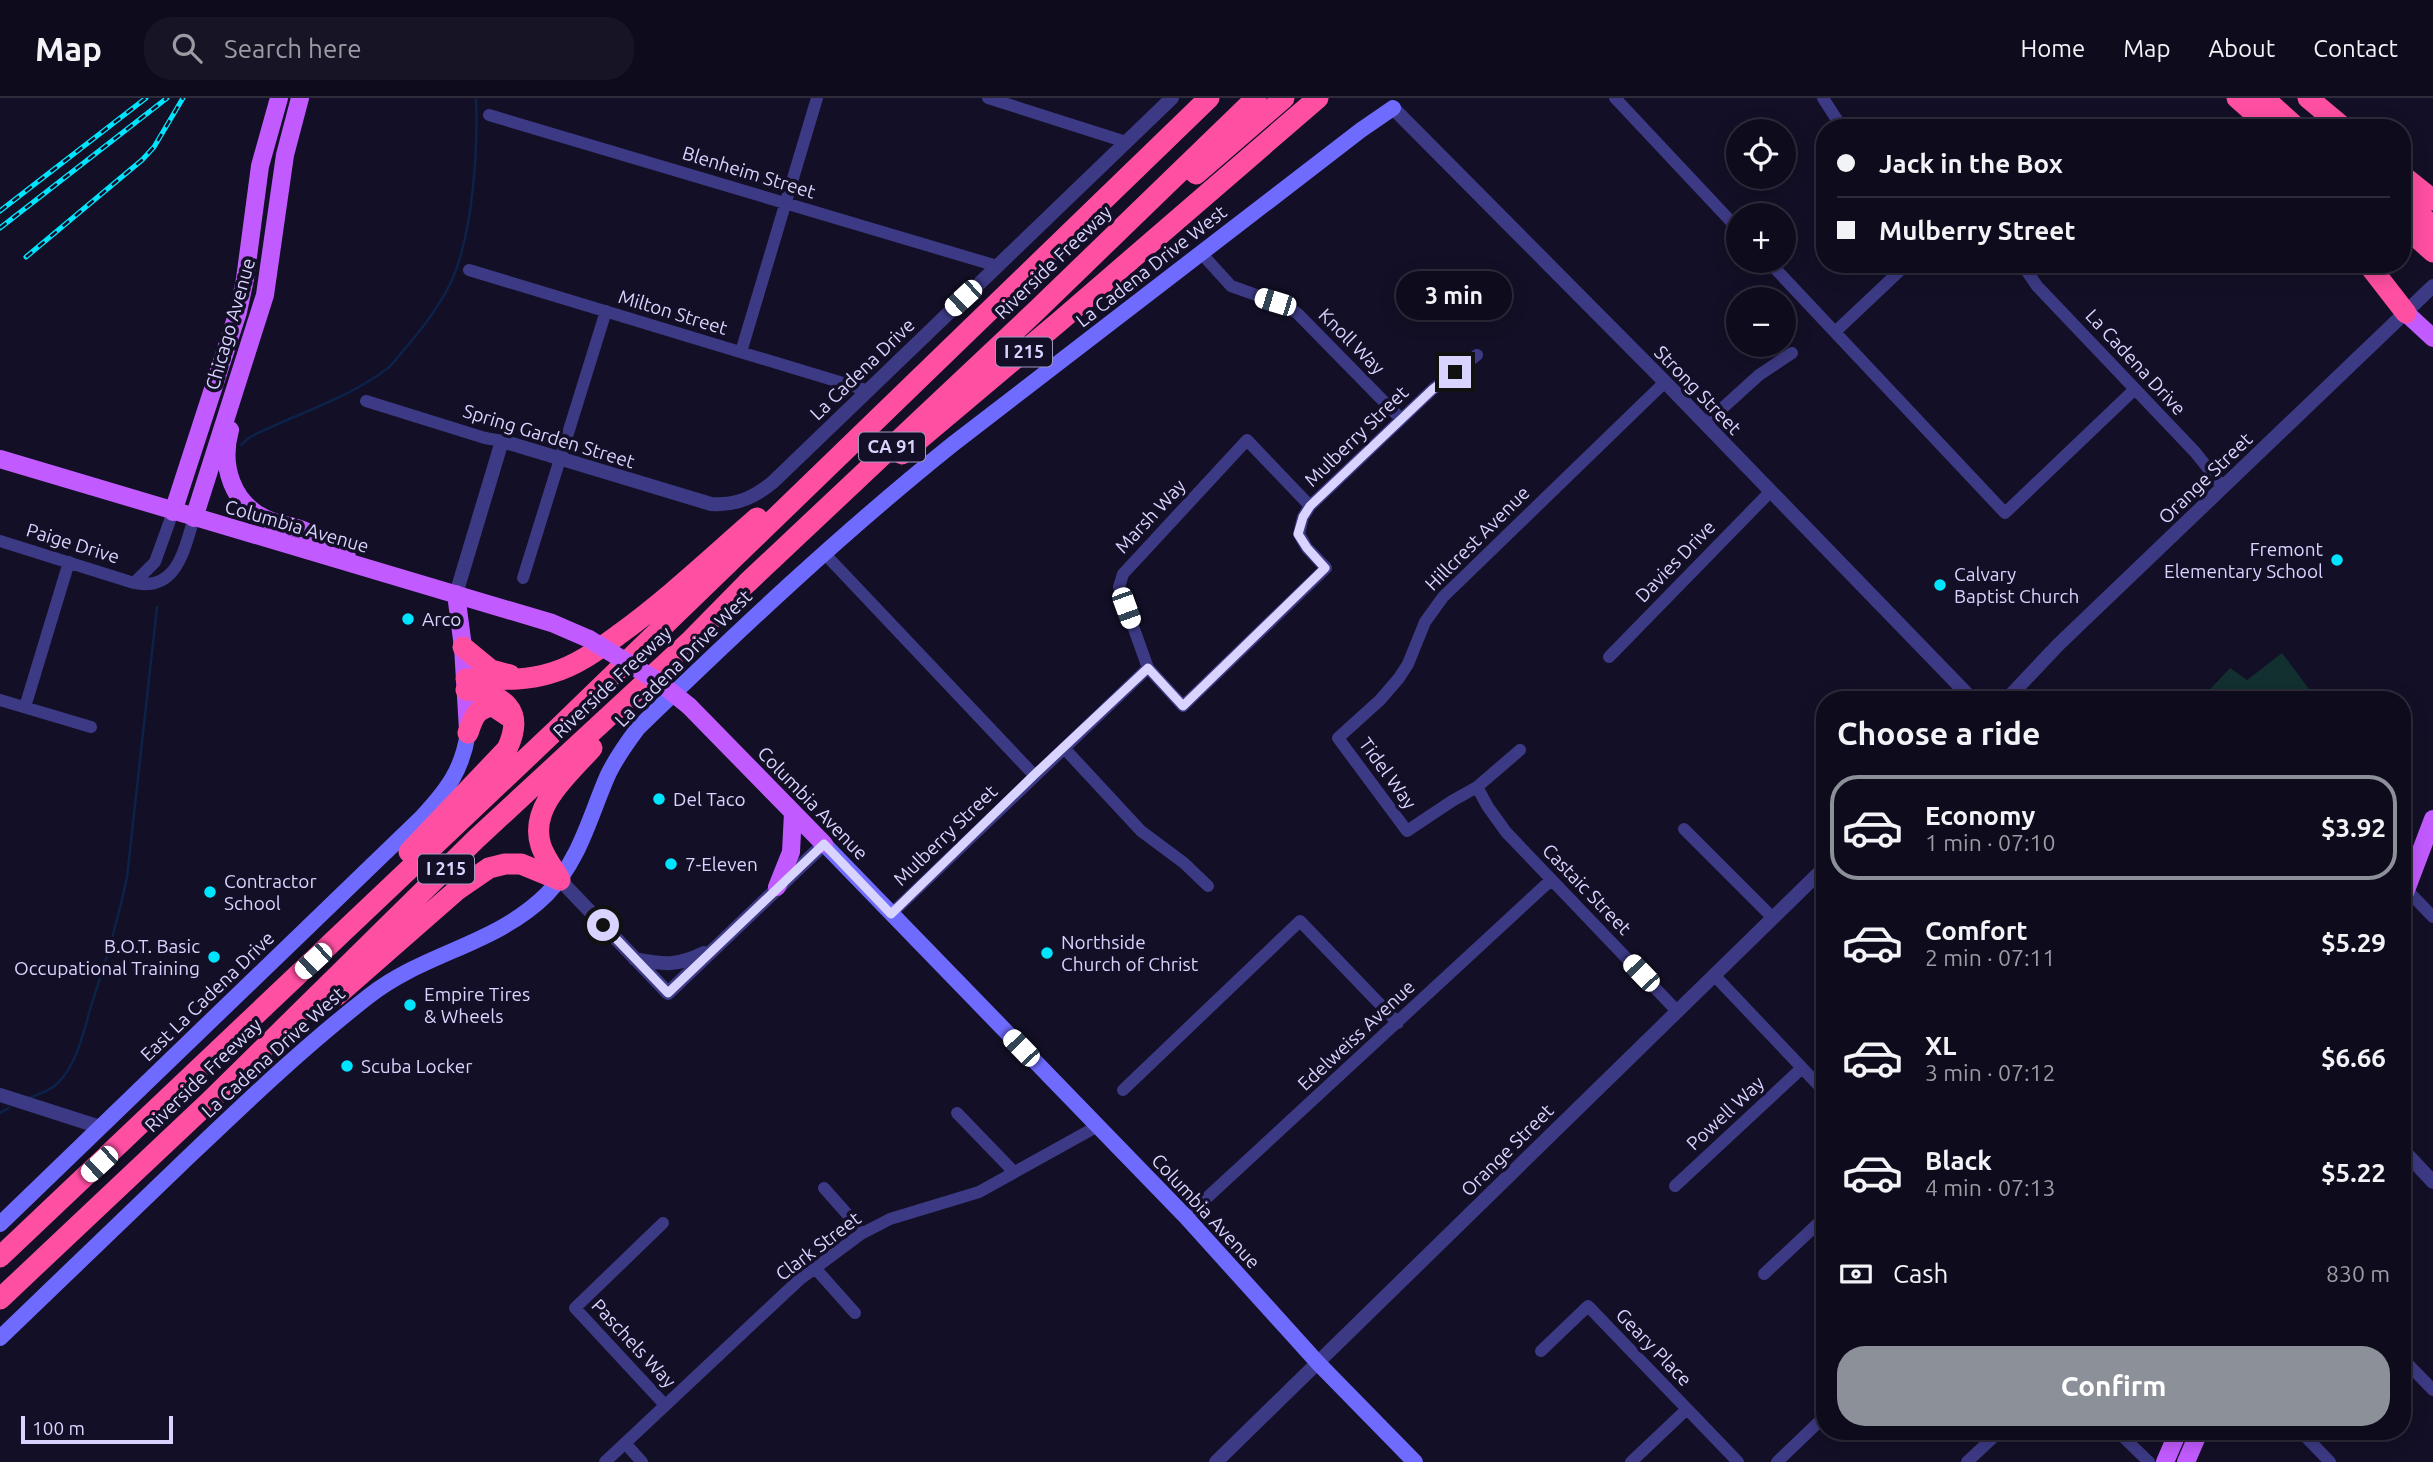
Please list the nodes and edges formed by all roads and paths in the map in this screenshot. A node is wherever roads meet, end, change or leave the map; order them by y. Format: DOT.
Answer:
graph roads {
  1 [pos="279,98"];
  2 [pos="300,98"];
  3 [pos="817,98"];
  4 [pos="988,98"];
  5 [pos="1172,98"];
  6 [pos="1209,98"];
  7 [pos="1256,98"];
  8 [pos="1284,98"];
  9 [pos="1318,98"];
  10 [pos="1615,98"];
  11 [pos="1823,98"];
  12 [pos="2235,98"];
  13 [pos="2264,98"];
  14 [pos="2300,98"];
  15 [pos="2308,98"];
  16 [pos="1024,103"];
  17 [pos="1396,103"];
  18 [pos="489,115"];
  19 [pos="1836,119"];
  20 [pos="2255,119"];
  21 [pos="2260,119"];
  22 [pos="2287,119"];
  23 [pos="2321,119"];
  24 [pos="2333,119"];
  25 [pos="1126,142"];
  26 [pos="2411,182"];
  27 [pos="2433,200"];
  28 [pos="785,203"];
  29 [pos="2411,206"];
  30 [pos="1726,216"];
  31 [pos="2433,227"];
  32 [pos="2411,232"];
  33 [pos="2411,245"];
  34 [pos="2433,252"];
  35 [pos="1201,253"];
  36 [pos="2433,263"];
  37 [pos="997,266"];
  38 [pos="470,270"];
  39 [pos="1779,273"];
  40 [pos="1897,273"];
  41 [pos="2028,273"];
  42 [pos="2375,273"];
  43 [pos="2433,286"];
  44 [pos="1037,310"];
  45 [pos="606,311"];
  46 [pos="2406,313"];
  47 [pos="1835,332"];
  48 [pos="2433,338"];
  49 [pos="741,352"];
  50 [pos="1477,355"];
  51 [pos="1786,357"];
  52 [pos="240,375"];
  53 [pos="1665,382"];
  54 [pos="2136,389"];
  55 [pos="866,390"];
  56 [pos="366,401"];
  57 [pos="1401,419"];
  58 [pos="1705,424"];
  59 [pos="502,441"];
  60 [pos="0,459"];
  61 [pos="561,459"];
  62 [pos="830,466"];
  63 [pos="2223,487"];
  64 [pos="1770,492"];
  65 [pos="720,505"];
  66 [pos="1310,506"];
  67 [pos="173,512"];
  68 [pos="194,518"];
  69 [pos="0,541"];
  70 [pos="824,553"];
  71 [pos="69,562"];
  72 [pos="360,566"];
  73 [pos="523,578"];
  74 [pos="134,583"];
  75 [pos="747,583"];
  76 [pos="456,594"];
  77 [pos="689,642"];
  78 [pos="463,647"];
  79 [pos="1609,657"];
  80 [pos="1148,668"];
  81 [pos="525,678"];
  82 [pos="466,685"];
  83 [pos="1964,691"];
  84 [pos="2014,691"];
  85 [pos="0,699"];
  86 [pos="1183,706"];
  87 [pos="25,707"];
  88 [pos="91,727"];
  89 [pos="514,728"];
  90 [pos="468,733"];
  91 [pos="1338,738"];
  92 [pos="1064,748"];
  93 [pos="1520,750"];
  94 [pos="1034,775"];
  95 [pos="1477,787"];
  96 [pos="793,813"];
  97 [pos="2433,818"];
  98 [pos="1684,829"];
  99 [pos="824,844"];
  100 [pos="1816,876"];
  101 [pos="2411,876"];
  102 [pos="560,880"];
  103 [pos="1551,880"];
  104 [pos="1208,886"];
  105 [pos="778,887"];
  106 [pos="2411,900"];
  107 [pos="370,908"];
  108 [pos="891,914"];
  109 [pos="2433,917"];
  110 [pos="1773,918"];
  111 [pos="712,950"];
  112 [pos="635,959"];
  113 [pos="1714,975"];
  114 [pos="1677,1011"];
  115 [pos="1398,1023"];
  116 [pos="1802,1068"];
  117 [pos="1816,1083"];
  118 [pos="1123,1090"];
  119 [pos="0,1095"];
  120 [pos="209,1102"];
  121 [pos="957,1113"];
  122 [pos="100,1127"];
  123 [pos="1096,1127"];
  124 [pos="2411,1159"];
  125 [pos="1014,1172"];
  126 [pos="2433,1182"];
  127 [pos="1675,1186"];
  128 [pos="824,1188"];
  129 [pos="1186,1217"];
  130 [pos="663,1223"];
  131 [pos="0,1224"];
  132 [pos="1816,1225"];
  133 [pos="861,1234"];
  134 [pos="0,1257"];
  135 [pos="815,1269"];
  136 [pos="1763,1274"];
  137 [pos="0,1299"];
  138 [pos="855,1313"];
  139 [pos="0,1338"];
  140 [pos="1541,1351"];
  141 [pos="1318,1363"];
  142 [pos="2411,1367"];
  143 [pos="2433,1390"];
  144 [pos="665,1405"];
  145 [pos="1687,1409"];
  146 [pos="1816,1425"];
  147 [pos="1991,1440"];
  148 [pos="2126,1440"];
  149 [pos="2175,1440"];
  150 [pos="2196,1440"];
  151 [pos="2309,1440"];
  152 [pos="625,1443"];
  153 [pos="605,1462"];
  154 [pos="642,1462"];
  155 [pos="1216,1462"];
  156 [pos="1415,1462"];
  157 [pos="1630,1462"];
  158 [pos="1738,1462"];
  159 [pos="1777,1462"];
  160 [pos="1968,1462"];
  161 [pos="2149,1462"];
  162 [pos="2165,1462"];
  163 [pos="2186,1462"];
  164 [pos="2330,1462"];
  1 -- 67 [label="main road, Chicago Avenue"];
  2 -- 52 [label="main road, Chicago Avenue"];
  3 -- 28 [label="street"];
  4 -- 16 [label="street"];
  5 -- 25 [label="street, La Cadena Drive"];
  6 -- 62 [label="highway, Riverside Freeway / I 215"];
  7 -- 44 [label="highway, Riverside Freeway / CA 91"];
  8 -- 44 [label="highway"];
  9 -- 75 [label="highway, I 215"];
  10 -- 30 [label="street"];
  11 -- 19 [label="street"];
  12 -- 20 [label="highway"];
  12 -- 21 [label="highway"];
  13 -- 22 [label="highway"];
  14 -- 23 [label="highway"];
  15 -- 24 [label="highway"];
  16 -- 25 [label="street"];
  17 -- 35 [label="main road, La Cadena Drive West"];
  17 -- 53 [label="street, Strong Street"];
  18 -- 28 [label="street, Blenheim Street"];
  25 -- 37 [label="street, La Cadena Drive"];
  26 -- 27 [label="highway"];
  28 -- 37 [label="street, Blenheim Street"];
  28 -- 49 [label="street"];
  29 -- 31 [label="highway"];
  32 -- 34 [label="highway"];
  33 -- 36 [label="highway"];
  35 -- 57 [label="street, Knoll Way"];
  35 -- 70 [label="main road, La Cadena Drive West"];
  37 -- 55 [label="street, La Cadena Drive"];
  38 -- 45 [label="street, Milton Street"];
  39 -- 47 [label="street"];
  40 -- 47 [label="street"];
  41 -- 54 [label="street, La Cadena Drive"];
  42 -- 46 [label="highway"];
  43 -- 46 [label="street, Orange Street"];
  44 -- 75 [label="highway, Riverside Freeway / CA 91"];
  45 -- 49 [label="street, Milton Street"];
  45 -- 61 [label="street"];
  46 -- 48 [label="main road"];
  46 -- 63 [label="street, Orange Street"];
  47 -- 54 [label="street"];
  49 -- 55 [label="street, Milton Street"];
  50 -- 57 [label="street, Mulberry Street"];
  51 -- 58 [label="street"];
  52 -- 68 [label="main road, Chicago Avenue"];
  52 -- 72 [label="main road"];
  53 -- 58 [label="street, Strong Street"];
  53 -- 91 [label="street, Hillcrest Avenue"];
  54 -- 63 [label="street, La Cadena Drive"];
  55 -- 65 [label="street, La Cadena Drive"];
  56 -- 59 [label="street, Spring Garden Street"];
  57 -- 66 [label="street, Mulberry Street"];
  58 -- 64 [label="street, Strong Street"];
  59 -- 61 [label="street, Spring Garden Street"];
  59 -- 76 [label="street"];
  60 -- 67 [label="main road, Columbia Avenue"];
  61 -- 65 [label="street, Spring Garden Street"];
  61 -- 73 [label="street"];
  62 -- 81 [label="highway"];
  62 -- 107 [label="highway, Riverside Freeway / I 215"];
  63 -- 84 [label="street, Orange Street"];
  64 -- 79 [label="street, Davies Drive"];
  64 -- 83 [label="street, Strong Street"];
  66 -- 80 [label="street, Marsh Way"];
  66 -- 86 [label="street, Mulberry Street"];
  67 -- 68 [label="main road, Columbia Avenue"];
  67 -- 74 [label="street, Paige Drive"];
  68 -- 72 [label="main road, Columbia Avenue"];
  68 -- 74 [label="street, Paige Drive"];
  69 -- 71 [label="street, Paige Drive"];
  70 -- 94 [label="street"];
  70 -- 102 [label="main road, La Cadena Drive West"];
  71 -- 74 [label="street, Paige Drive"];
  71 -- 87 [label="street"];
  72 -- 76 [label="main road, Columbia Avenue"];
  75 -- 77 [label="highway, Riverside Freeway / I 215"];
  76 -- 78 [label="main road, East La Cadena Drive"];
  76 -- 96 [label="main road, Columbia Avenue, bridge"];
  77 -- 102 [label="highway"];
  77 -- 120 [label="highway, Riverside Freeway / I 215"];
  78 -- 81 [label="highway"];
  78 -- 82 [label="main road, East La Cadena Drive"];
  80 -- 86 [label="street, Marsh Way"];
  80 -- 92 [label="street, Mulberry Street"];
  81 -- 82 [label="highway"];
  82 -- 89 [label="highway"];
  82 -- 90 [label="main road, East La Cadena Drive"];
  85 -- 87 [label="street"];
  87 -- 88 [label="street"];
  89 -- 90 [label="highway"];
  89 -- 107 [label="highway"];
  90 -- 122 [label="main road, East La Cadena Drive"];
  91 -- 95 [label="street, Tidel Way"];
  92 -- 94 [label="street, Mulberry Street"];
  92 -- 104 [label="street"];
  93 -- 95 [label="street"];
  94 -- 108 [label="street, Mulberry Street"];
  95 -- 103 [label="street, Castaic Street"];
  96 -- 99 [label="main road, Columbia Avenue"];
  96 -- 105 [label="main road"];
  97 -- 101 [label="main road"];
  98 -- 110 [label="street"];
  99 -- 105 [label="street"];
  99 -- 108 [label="main road, Columbia Avenue"];
  100 -- 110 [label="street, Orange Street"];
  102 -- 112 [label="street"];
  102 -- 120 [label="highway"];
  102 -- 139 [label="main road, La Cadena Drive West"];
  103 -- 114 [label="street, Castaic Street"];
  103 -- 115 [label="street, Edelweiss Avenue"];
  105 -- 111 [label="street"];
  106 -- 109 [label="street"];
  107 -- 134 [label="highway, Riverside Freeway / I 215"];
  108 -- 123 [label="main road, Columbia Avenue"];
  110 -- 113 [label="street, Orange Street"];
  111 -- 112 [label="street"];
  111 -- 112 [label="street"];
  113 -- 114 [label="street, Orange Street"];
  113 -- 116 [label="street"];
  114 -- 141 [label="street, Orange Street"];
  115 -- 118 [label="street"];
  115 -- 129 [label="street, Edelweiss Avenue"];
  116 -- 117 [label="street"];
  116 -- 127 [label="street, Powell Way"];
  119 -- 122 [label="street"];
  120 -- 137 [label="highway, Riverside Freeway / I 215"];
  121 -- 125 [label="street"];
  122 -- 131 [label="main road, East La Cadena Drive"];
  123 -- 125 [label="street, Clark Street"];
  123 -- 129 [label="main road, Columbia Avenue"];
  124 -- 126 [label="street"];
  125 -- 133 [label="street, Clark Street"];
  128 -- 133 [label="street"];
  129 -- 141 [label="main road, Columbia Avenue"];
  130 -- 144 [label="street, Paschels Way"];
  132 -- 136 [label="street"];
  133 -- 135 [label="street, Clark Street"];
  135 -- 138 [label="street"];
  135 -- 144 [label="street, Clark Street"];
  140 -- 145 [label="street, Geary Place"];
  141 -- 155 [label="street, Orange Street"];
  141 -- 156 [label="main road, Columbia Avenue"];
  142 -- 143 [label="street"];
  144 -- 152 [label="street, Clark Street"];
  145 -- 157 [label="street"];
  145 -- 158 [label="street, Geary Place"];
  146 -- 159 [label="street"];
  147 -- 160 [label="street"];
  148 -- 161 [label="street"];
  149 -- 162 [label="main road"];
  150 -- 163 [label="main road"];
  151 -- 164 [label="street"];
  152 -- 153 [label="street, Clark Street"];
  152 -- 154 [label="street"];
}
